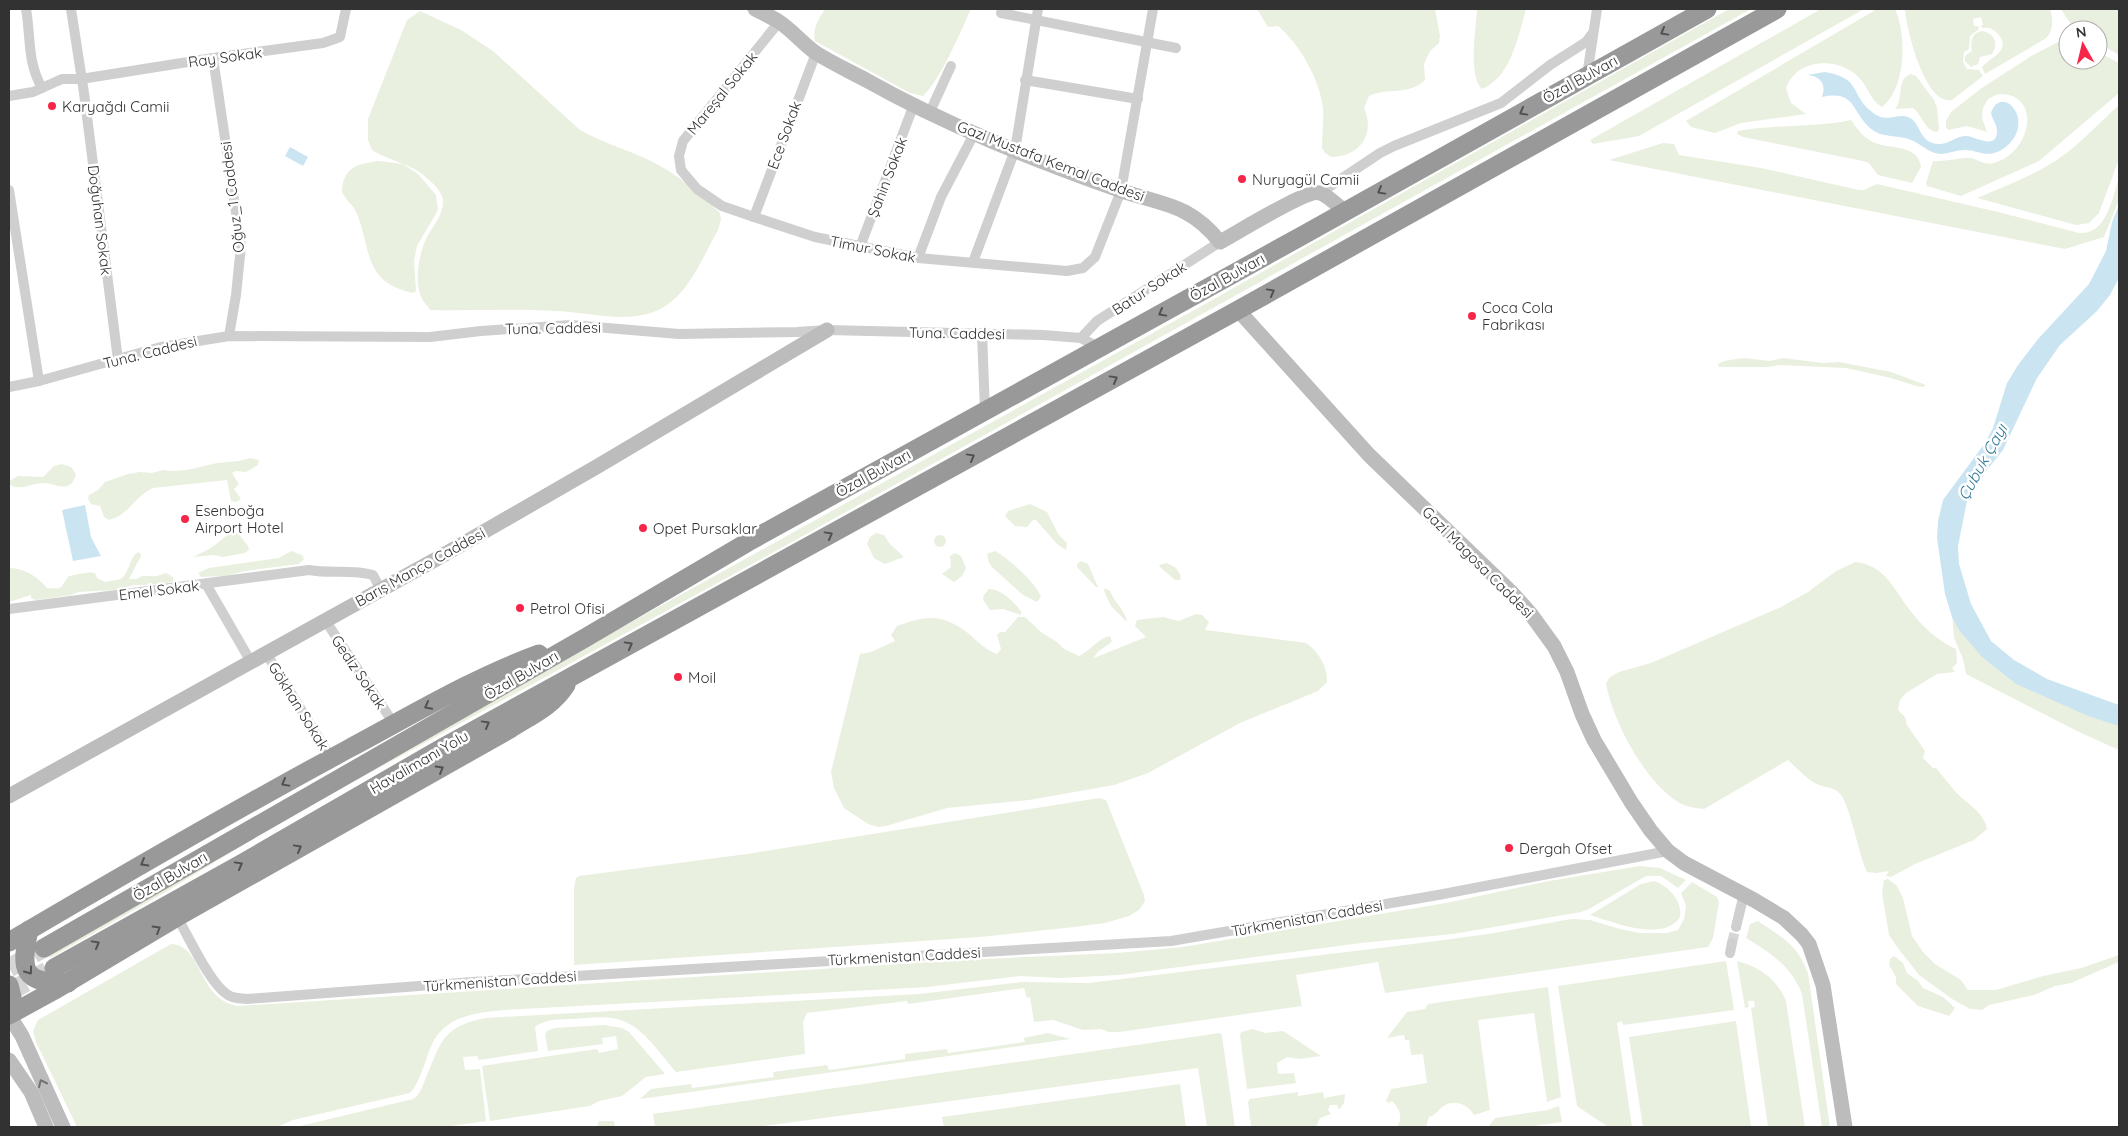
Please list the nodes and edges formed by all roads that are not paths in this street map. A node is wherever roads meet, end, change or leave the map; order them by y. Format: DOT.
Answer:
graph roads {
  1 [pos="26,9"];
  2 [pos="71,9"];
  3 [pos="346,9"];
  4 [pos="1038,9"];
  5 [pos="1153,9"];
  6 [pos="1597,9"];
  7 [pos="1707,9"];
  8 [pos="1777,9"];
  9 [pos="758,10"];
  10 [pos="1001,13"];
  11 [pos="1036,20"];
  12 [pos="779,22"];
  13 [pos="1592,34"];
  14 [pos="1148,42"];
  15 [pos="1176,48"];
  16 [pos="816,52"];
  17 [pos="213,58"];
  18 [pos="951,66"];
  19 [pos="1587,76"];
  20 [pos="81,79"];
  21 [pos="1025,80"];
  22 [pos="42,88"];
  23 [pos="9,96"];
  24 [pos="1138,99"];
  25 [pos="913,107"];
  26 [pos="929,114"];
  27 [pos="974,134"];
  28 [pos="1015,150"];
  29 [pos="681,170"];
  30 [pos="9,190"];
  31 [pos="1121,191"];
  32 [pos="1320,193"];
  33 [pos="1345,212"];
  34 [pos="754,217"];
  35 [pos="1220,242"];
  36 [pos="860,247"];
  37 [pos="918,258"];
  38 [pos="973,262"];
  39 [pos="1238,310"];
  40 [pos="827,330"];
  41 [pos="982,333"];
  42 [pos="229,336"];
  43 [pos="1081,338"];
  44 [pos="1100,348"];
  45 [pos="118,360"];
  46 [pos="39,381"];
  47 [pos="9,387"];
  48 [pos="985,411"];
  49 [pos="206,584"];
  50 [pos="380,588"];
  51 [pos="9,609"];
  52 [pos="325,620"];
  53 [pos="585,638"];
  54 [pos="266,653"];
  55 [pos="251,662"];
  56 [pos="571,677"];
  57 [pos="394,724"];
  58 [pos="331,758"];
  59 [pos="9,796"];
  60 [pos="1668,851"];
  61 [pos="1744,894"];
  62 [pos="177,917"];
  63 [pos="1736,927"];
  64 [pos="29,930"];
  65 [pos="9,942"];
  66 [pos="44,948"];
  67 [pos="54,968"];
  68 [pos="68,983"];
  69 [pos="9,985"];
  70 [pos="9,1014"];
  71 [pos="9,1060"];
  72 [pos="46,1127"];
  73 [pos="63,1127"];
  74 [pos="1845,1127"];
  1 -- 22 [label="street"];
  2 -- 20 [label="street, Doğuhan Sokak"];
  3 -- 17 [label="street, Ray Sokak"];
  4 -- 11 [label="street"];
  5 -- 14 [label="street"];
  6 -- 13 [label="street"];
  7 -- 19 [label="highway, Özal Bulvarı, one-way"];
  39 -- 8 [label="highway, one-way"];
  9 -- 12 [label="street, Gazi Mustafa Kemal Caddesi"];
  10 -- 11 [label="street"];
  11 -- 14 [label="street"];
  11 -- 21 [label="street"];
  12 -- 16 [label="street, Gazi Mustafa Kemal Caddesi"];
  12 -- 29 [label="street, Mareşal Sokak"];
  13 -- 19 [label="street"];
  13 -- 32 [label="street"];
  14 -- 15 [label="street"];
  14 -- 24 [label="street"];
  16 -- 25 [label="street, Gazi Mustafa Kemal Caddesi"];
  16 -- 34 [label="street, Ece Sokak"];
  17 -- 20 [label="street, Ray Sokak"];
  17 -- 42 [label="street, Oğuz_1 Caddesi"];
  18 -- 26 [label="street"];
  19 -- 33 [label="highway, Özal Bulvarı, one-way"];
  20 -- 22 [label="street, Ray Sokak"];
  20 -- 45 [label="street, Doğuhan Sokak"];
  21 -- 24 [label="street"];
  21 -- 28 [label="street"];
  22 -- 23 [label="street, Ray Sokak"];
  24 -- 31 [label="street"];
  25 -- 26 [label="street, Gazi Mustafa Kemal Caddesi"];
  25 -- 36 [label="street, Şahin Sokak"];
  26 -- 27 [label="street, Gazi Mustafa Kemal Caddesi"];
  27 -- 28 [label="street, Gazi Mustafa Kemal Caddesi"];
  27 -- 37 [label="street"];
  28 -- 31 [label="street, Gazi Mustafa Kemal Caddesi"];
  28 -- 38 [label="street"];
  29 -- 34 [label="street, Timur Sokak"];
  30 -- 46 [label="street"];
  31 -- 35 [label="street, Gazi Mustafa Kemal Caddesi"];
  31 -- 38 [label="street, Timur Sokak"];
  32 -- 33 [label="street"];
  32 -- 35 [label="street"];
  33 -- 44 [label="highway, Özal Bulvarı, one-way"];
  34 -- 36 [label="street, Timur Sokak"];
  35 -- 43 [label="street, Batur Sokak"];
  36 -- 37 [label="street, Timur Sokak"];
  37 -- 38 [label="street, Timur Sokak"];
  56 -- 39 [label="highway, Havalimanı Yolu, one-way"];
  39 -- 60 [label="street, Gazi Magosa Caddesi"];
  40 -- 41 [label="street, Tuna. Caddesi"];
  40 -- 42 [label="street, Tuna. Caddesi"];
  40 -- 50 [label="street, Barış Manço Caddesi"];
  41 -- 43 [label="street, Tuna. Caddesi"];
  41 -- 48 [label="street"];
  42 -- 45 [label="street, Tuna. Caddesi"];
  43 -- 44 [label="street, Tuna. Caddesi"];
  44 -- 48 [label="highway, Özal Bulvarı"];
  45 -- 46 [label="street, Tuna. Caddesi"];
  46 -- 47 [label="street, Tuna. Caddesi"];
  48 -- 53 [label="highway, Özal Bulvarı"];
  49 -- 50 [label="street, Emel Sokak"];
  49 -- 51 [label="street, Emel Sokak"];
  49 -- 55 [label="street"];
  50 -- 52 [label="street, Barış Manço Caddesi"];
  52 -- 54 [label="street, Barış Manço Caddesi"];
  52 -- 57 [label="street, Gediz Sokak"];
  53 -- 57 [label="highway, one-way"];
  53 -- 66 [label="highway, Özal Bulvarı"];
  54 -- 55 [label="street, Barış Manço Caddesi"];
  54 -- 58 [label="street, Gökhan Sokak"];
  55 -- 59 [label="street, Barış Manço Caddesi"];
  62 -- 56 [label="highway, one-way"];
  67 -- 56 [label="highway, Havalimanı Yolu, one-way"];
  57 -- 58 [label="highway"];
  58 -- 64 [label="highway, one-way"];
  60 -- 61 [label="street, Gazi Magosa Caddesi"];
  60 -- 62 [label="street, Türkmenistan Caddesi"];
  61 -- 63 [label="street"];
  61 -- 74 [label="street, Gazi Magosa Caddesi"];
  68 -- 62 [label="highway, one-way"];
  64 -- 65 [label="highway"];
  64 -- 68 [label="highway, one-way"];
  68 -- 70 [label="highway"];
  69 -- 70 [label="highway"];
  73 -- 70 [label="street, one-way"];
  71 -- 72 [label="street"];
}
